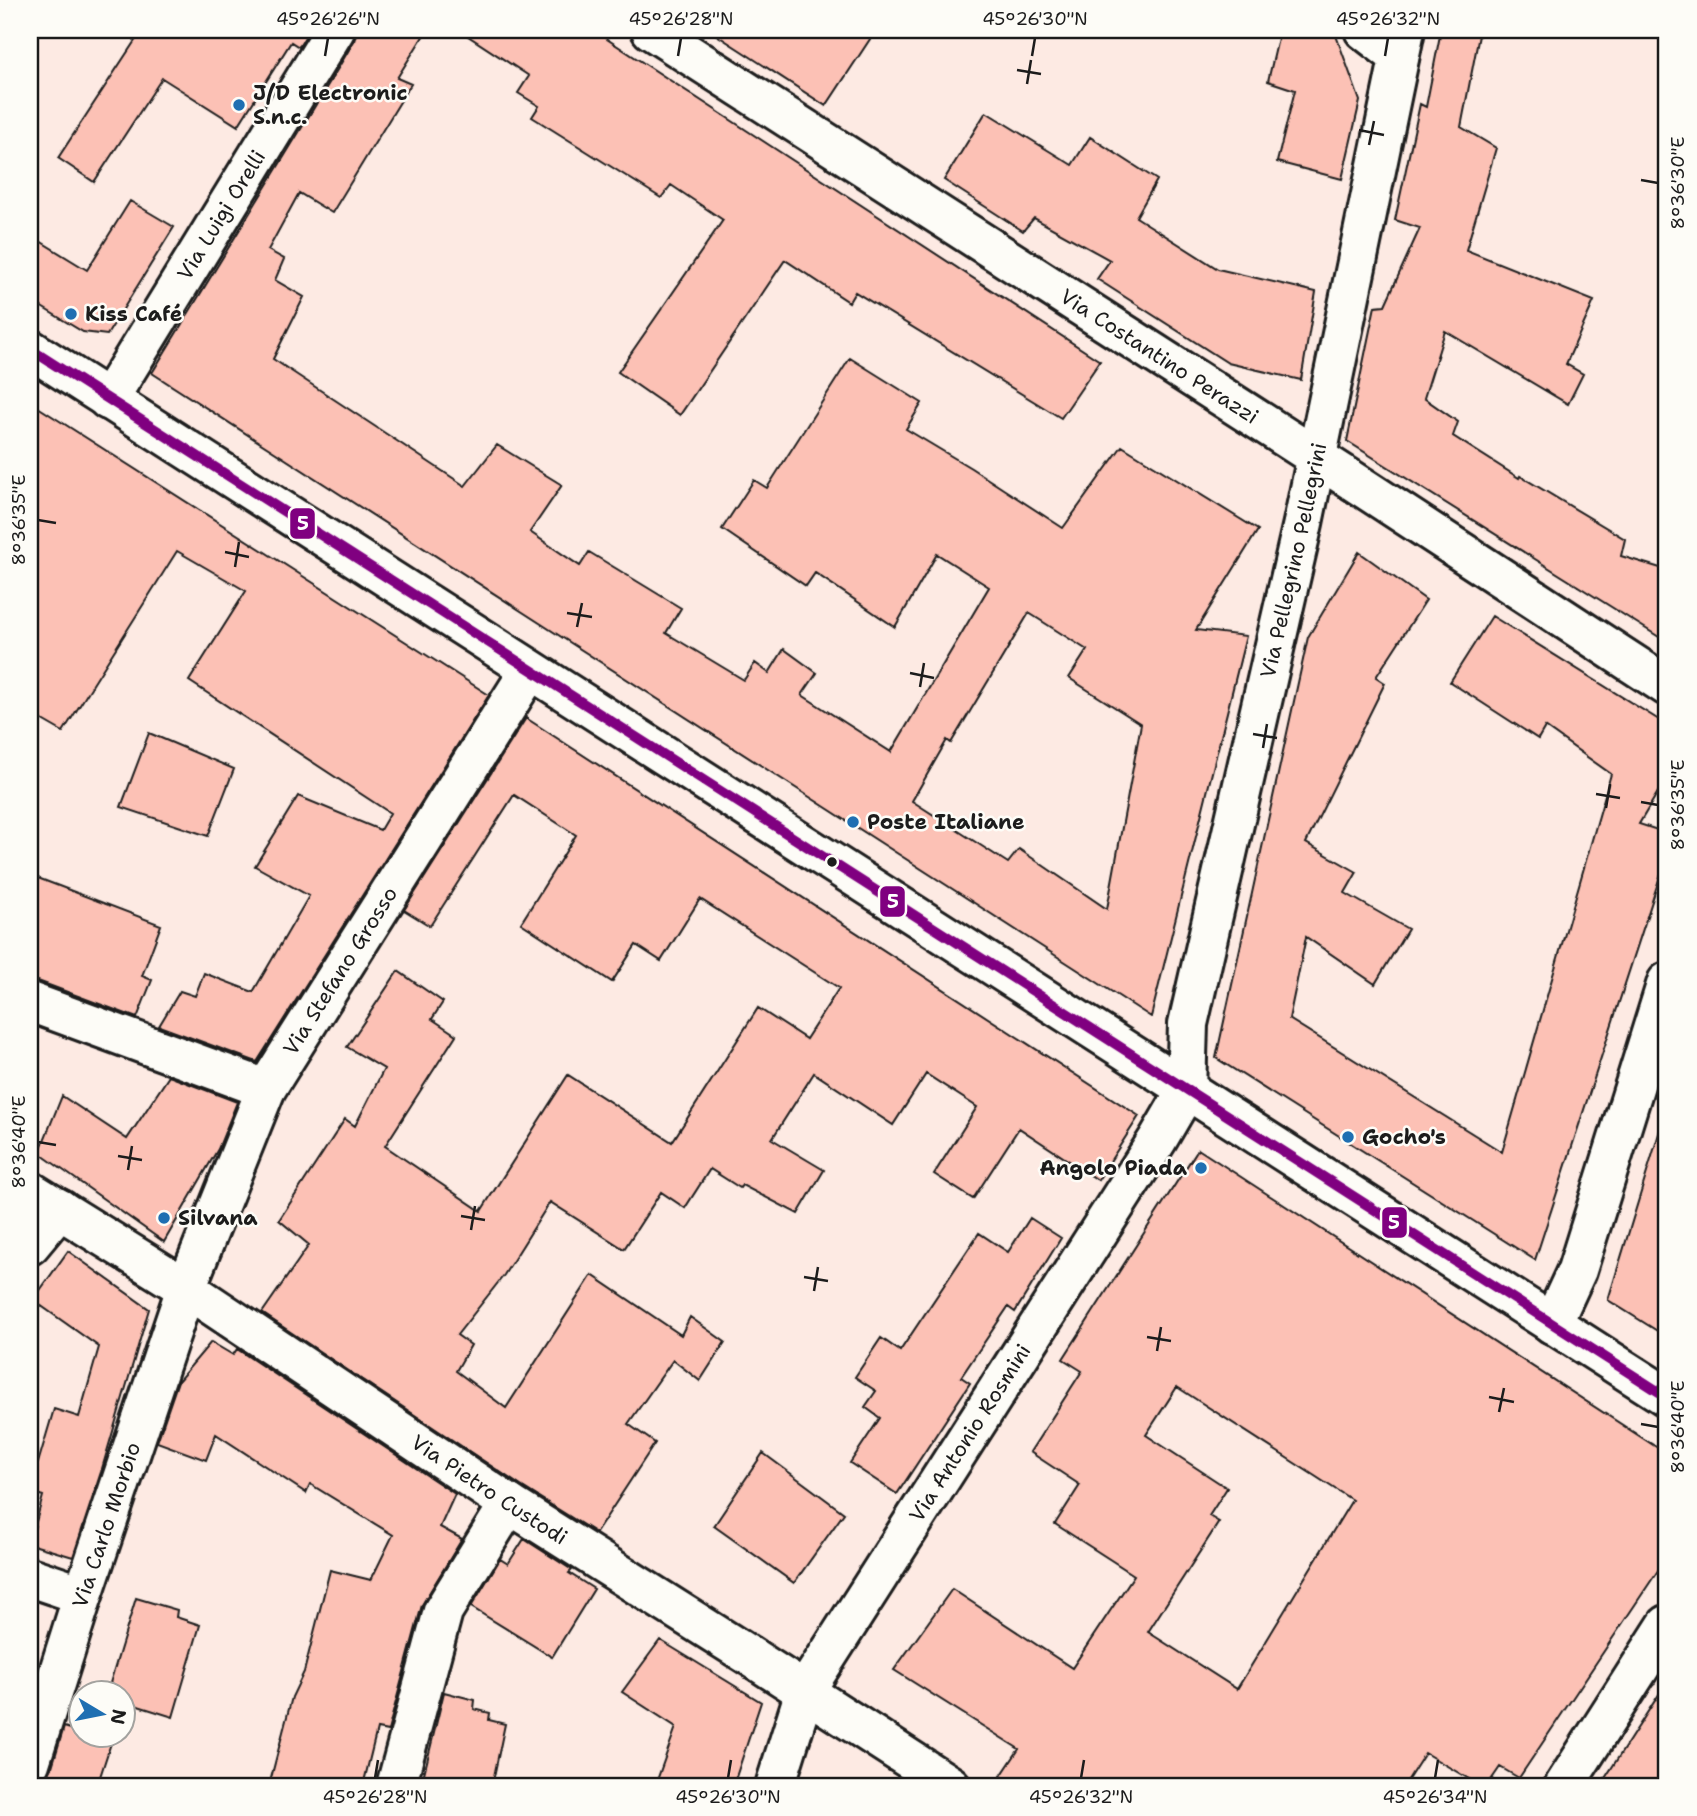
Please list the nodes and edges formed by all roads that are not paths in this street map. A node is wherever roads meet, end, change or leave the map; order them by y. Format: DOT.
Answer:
graph roads {
  1 [pos="335,30"];
  2 [pos="651,30"];
  3 [pos="1364,30"];
  4 [pos="1402,43"];
  5 [pos="30,349"];
  6 [pos="108,400"];
  7 [pos="1317,458"];
  8 [pos="530,670"];
  9 [pos="1667,686"];
  10 [pos="1667,982"];
  11 [pos="30,1002"];
  12 [pos="266,1089"];
  13 [pos="1186,1091"];
  14 [pos="45,1200"];
  15 [pos="30,1245"];
  16 [pos="186,1289"];
  17 [pos="1552,1324"];
  18 [pos="1667,1397"];
  19 [pos="509,1503"];
  20 [pos="30,1577"];
  21 [pos="83,1595"];
  22 [pos="1667,1625"];
  23 [pos="805,1692"];
  24 [pos="30,1763"];
  25 [pos="396,1786"];
  26 [pos="775,1786"];
  27 [pos="951,1786"];
  28 [pos="1564,1786"];
  1 -- 6 [label="street, Via Luigi Orelli"];
  2 -- 7 [label="street, Via Costantino Perazzi"];
  3 -- 4 [label="street"];
  4 -- 7 [label="street, Via Pellegrino Pellegrini"];
  5 -- 6 [label="street"];
  6 -- 8 [label="street"];
  7 -- 9 [label="street, Via Costantino Perazzi"];
  7 -- 13 [label="street, Via Pellegrino Pellegrini"];
  8 -- 12 [label="street, Via Stefano Grosso"];
  8 -- 13 [label="street"];
  10 -- 17 [label="street"];
  11 -- 12 [label="street"];
  12 -- 16 [label="street, Via Stefano Grosso"];
  13 -- 17 [label="street"];
  13 -- 23 [label="street, Via Antonio Rosmini"];
  14 -- 15 [label="street"];
  14 -- 16 [label="street, Via Pietro Custodi"];
  16 -- 19 [label="street, Via Pietro Custodi"];
  16 -- 21 [label="street, Via Carlo Morbio"];
  17 -- 18 [label="street"];
  19 -- 23 [label="street, Via Pietro Custodi"];
  19 -- 25 [label="street"];
  20 -- 21 [label="street"];
  21 -- 24 [label="street, Via Carlo Morbio"];
  22 -- 28 [label="street"];
  23 -- 26 [label="street, Via Antonio Rosmini"];
  23 -- 27 [label="street, Via Pietro Custodi"];
}
